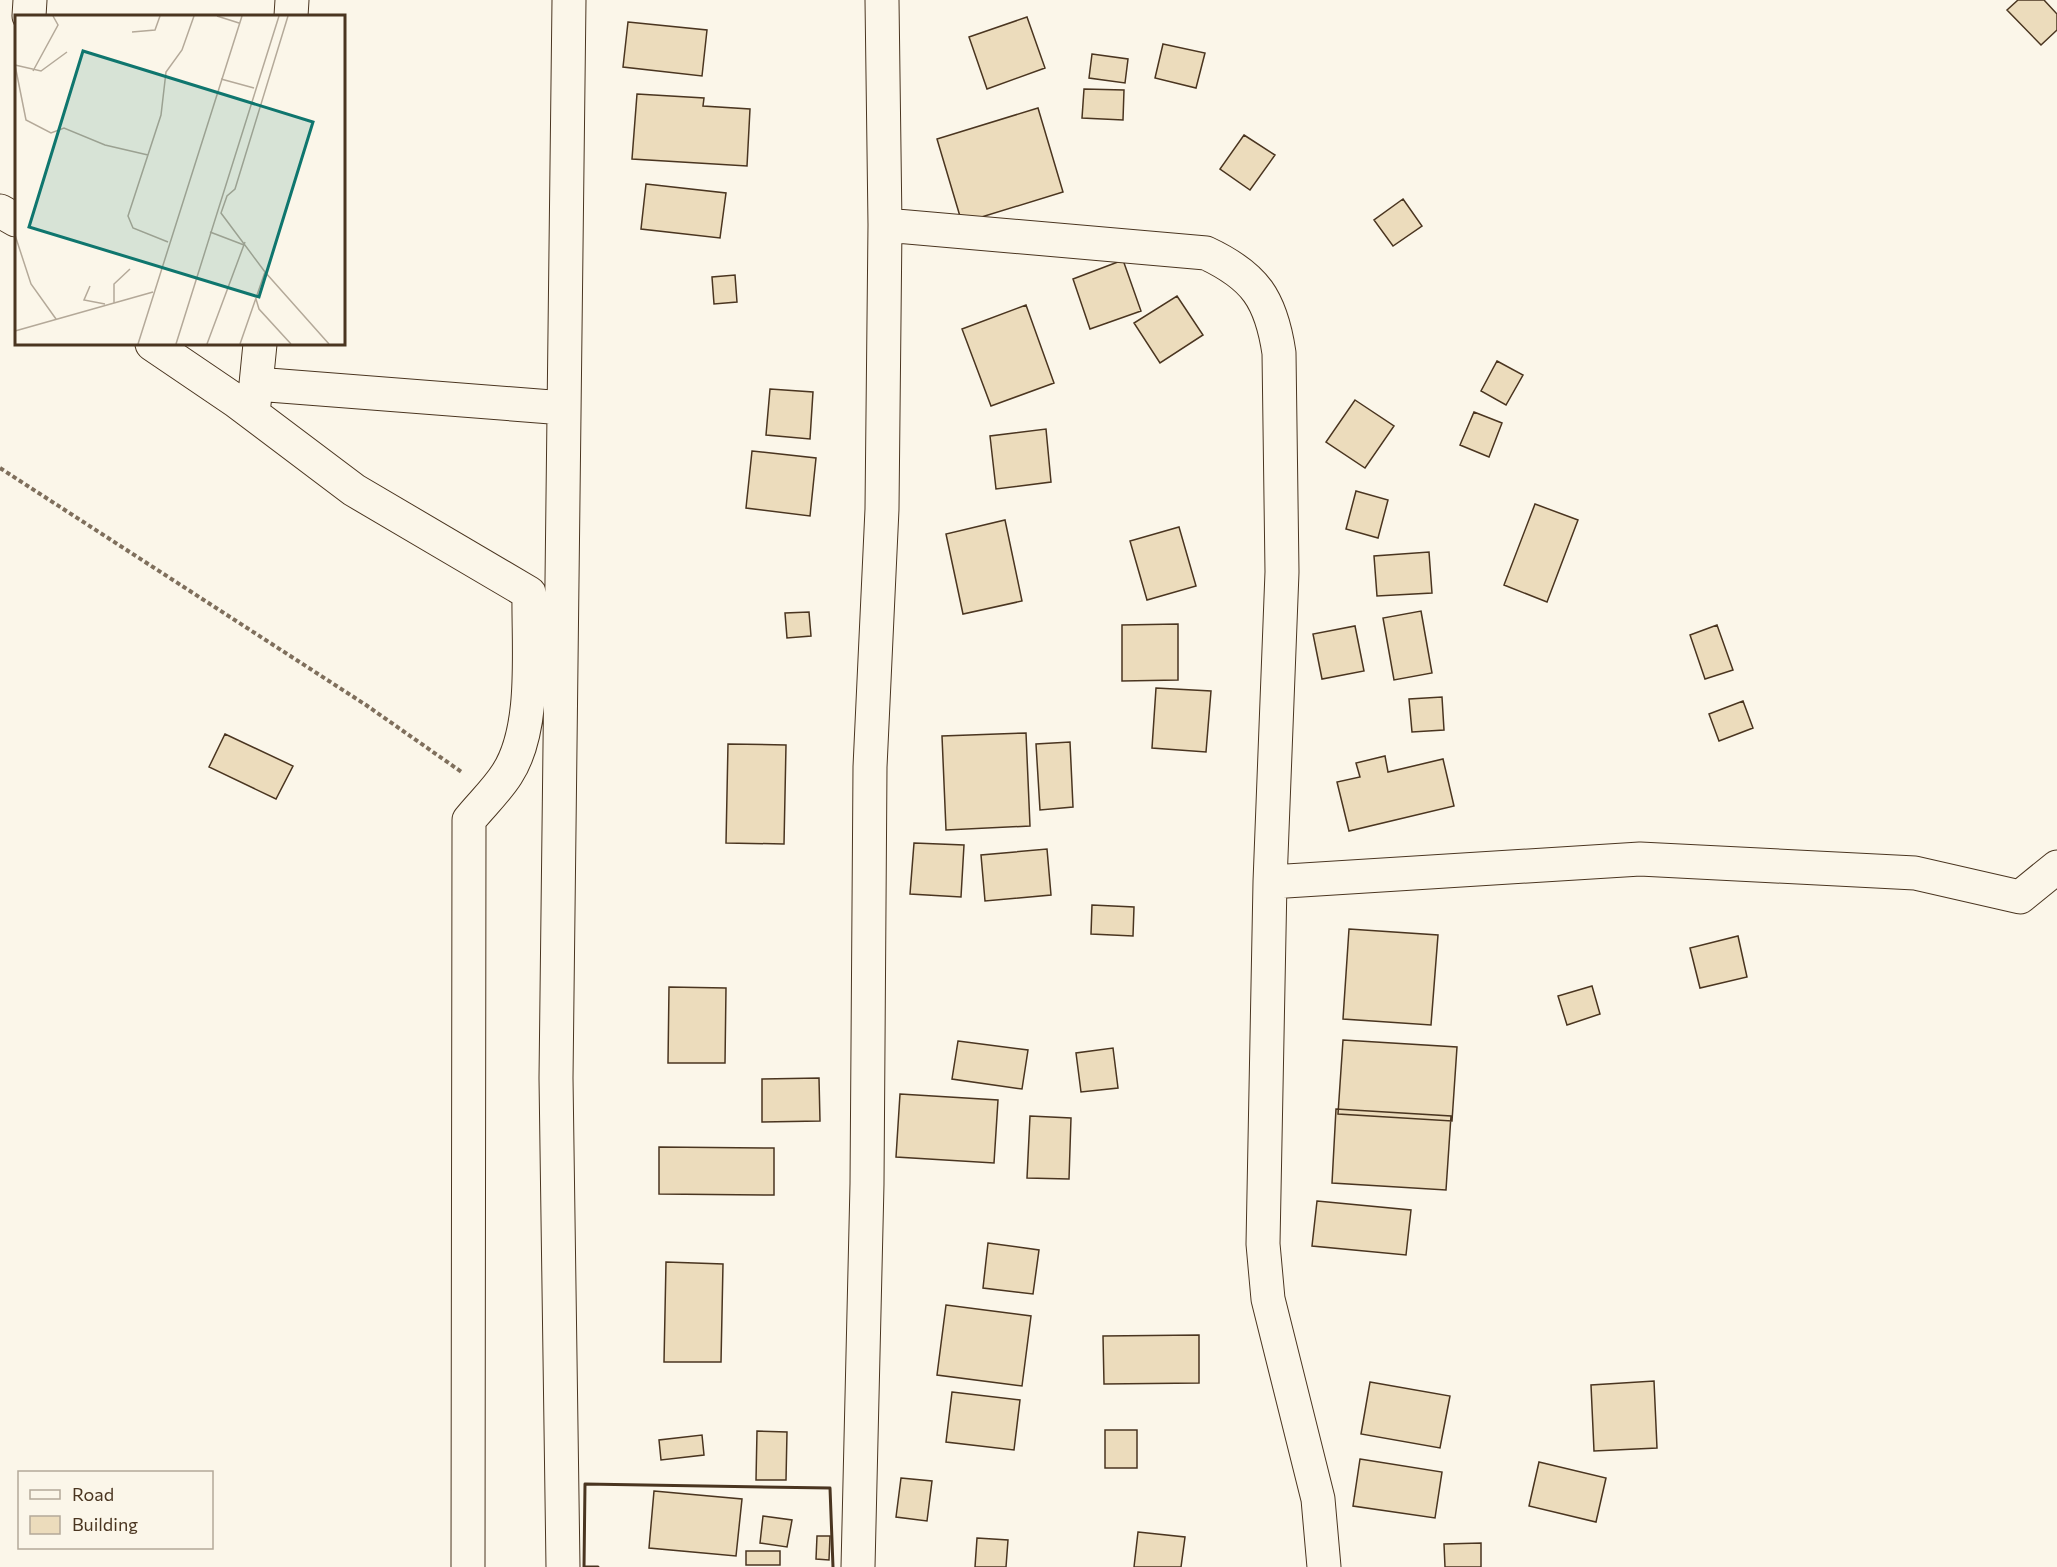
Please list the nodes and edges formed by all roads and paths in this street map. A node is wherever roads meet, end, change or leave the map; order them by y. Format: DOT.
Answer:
graph roads {
  1 [pos="30,0"];
  2 [pos="292,0"];
  3 [pos="569,0"];
  4 [pos="882,0"];
  5 [pos="29,15"];
  6 [pos="291,15"];
  7 [pos="0,211"];
  8 [pos="15,219"];
  9 [pos="885,225"];
  10 [pos="154,345"];
  11 [pos="260,345"];
  12 [pos="254,399"];
  13 [pos="564,408"];
  14 [pos="0,468"];
  15 [pos="526,718"];
  16 [pos="561,721"];
  17 [pos="498,785"];
  18 [pos="2057,867"];
  19 [pos="1270,882"];
  20 [pos="468,1567"];
  21 [pos="563,1567"];
  22 [pos="858,1567"];
  23 [pos="1324,1567"];
  1 -- 5 [label="street"];
  2 -- 6 [label="street"];
  3 -- 13 [label="street"];
  4 -- 9 [label="street"];
  7 -- 8 [label="street"];
  9 -- 19 [label="street"];
  9 -- 22 [label="street"];
  10 -- 12 [label="street"];
  11 -- 12 [label="street"];
  12 -- 13 [label="street"];
  12 -- 15 [label="street"];
  13 -- 16 [label="street"];
  14 -- 17 [label="path"];
  15 -- 16 [label="street"];
  15 -- 17 [label="street"];
  16 -- 21 [label="street"];
  17 -- 20 [label="street"];
  18 -- 19 [label="street"];
  19 -- 23 [label="street"];
}
